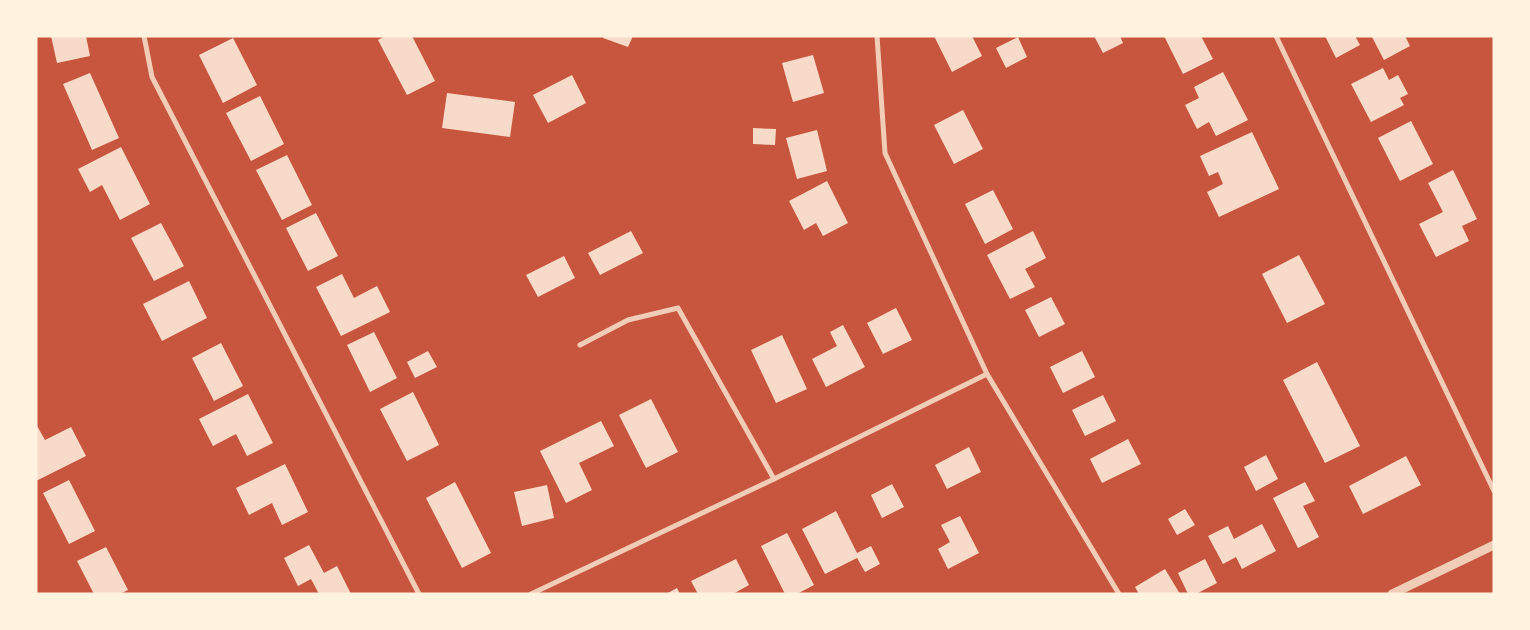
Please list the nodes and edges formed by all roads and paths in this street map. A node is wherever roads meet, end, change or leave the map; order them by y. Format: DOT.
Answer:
graph roads {
  1 [pos="144,36"];
  2 [pos="877,36"];
  3 [pos="1276,36"];
  4 [pos="580,345"];
  5 [pos="987,374"];
  6 [pos="774,478"];
  7 [pos="1494,491"];
  8 [pos="1494,545"];
  9 [pos="419,594"];
  10 [pos="531,594"];
  11 [pos="1119,594"];
  12 [pos="1392,594"];
  1 -- 9 [label="street"];
  2 -- 5 [label="street"];
  3 -- 7 [label="street"];
  4 -- 6 [label="street"];
  5 -- 6 [label="street"];
  5 -- 11 [label="street"];
  6 -- 10 [label="street"];
  8 -- 12 [label="street"];
}
